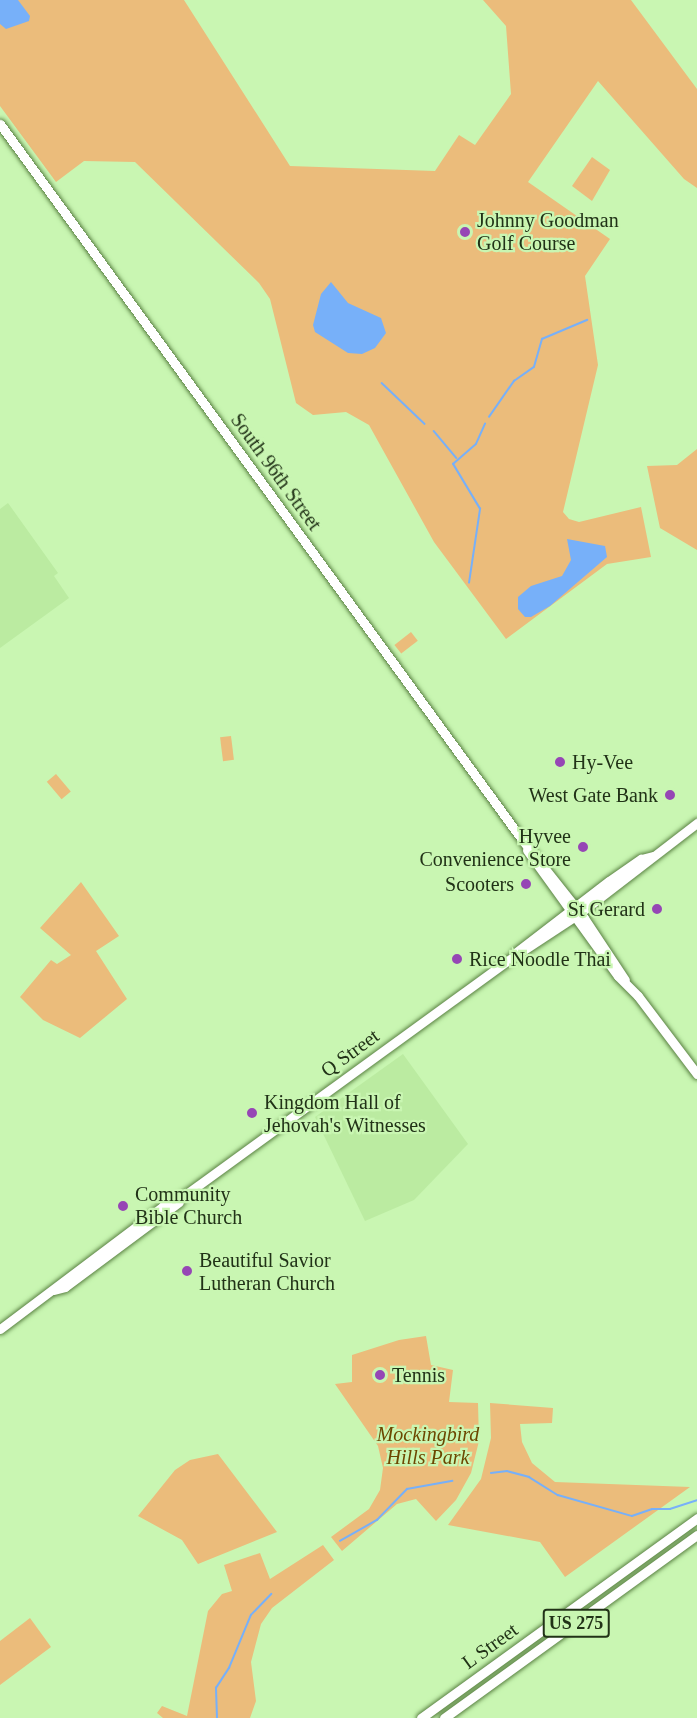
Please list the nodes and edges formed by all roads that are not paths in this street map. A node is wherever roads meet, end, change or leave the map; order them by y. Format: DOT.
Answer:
graph roads {
  1 [pos="0,124"];
  2 [pos="697,823"];
  3 [pos="574,912"];
  4 [pos="697,1074"];
  5 [pos="0,1329"];
  6 [pos="697,1518"];
  7 [pos="697,1535"];
  8 [pos="421,1718"];
  9 [pos="444,1718"];
  1 -- 3 [label="main road, South 96th Street"];
  2 -- 3 [label="main road, Q Street"];
  3 -- 4 [label="main road, South 96th Street"];
  3 -- 5 [label="main road, Q Street"];
  6 -- 8 [label="main road, L Street / US 275"];
  7 -- 9 [label="main road, L Street / US 275"];
}
